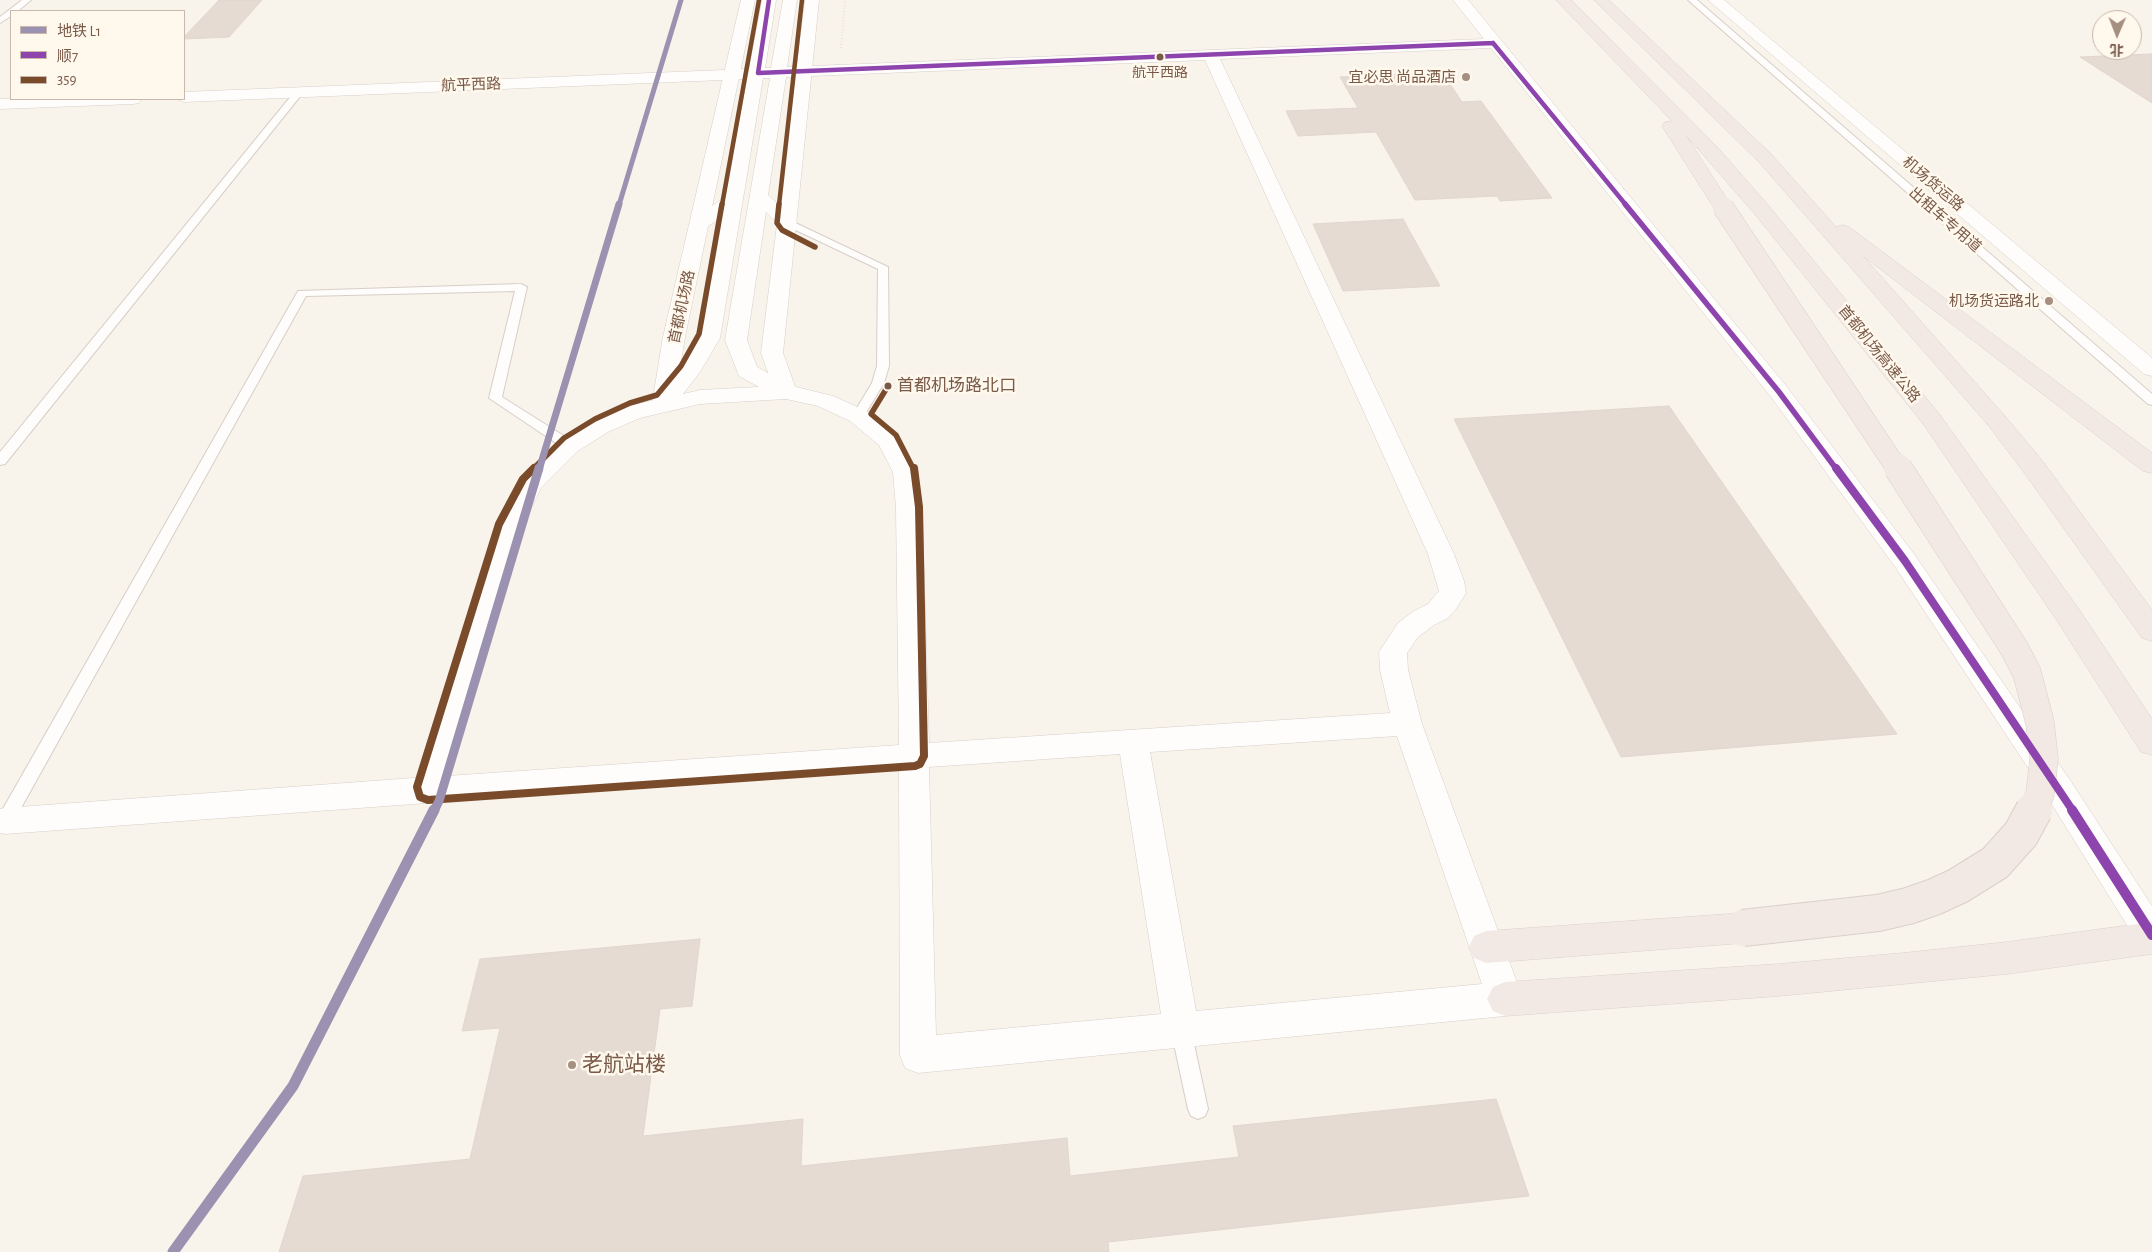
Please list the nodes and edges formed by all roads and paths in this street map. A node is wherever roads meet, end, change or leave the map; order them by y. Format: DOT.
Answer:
graph roads {
  1 [pos="26,0"];
  2 [pos="748,0"];
  3 [pos="770,0"];
  4 [pos="790,0"];
  5 [pos="812,0"];
  6 [pos="845,0"];
  7 [pos="1460,0"];
  8 [pos="1562,0"];
  9 [pos="1601,0"];
  10 [pos="1692,0"];
  11 [pos="1715,0"];
  12 [pos="14,10"];
  13 [pos="1494,43"];
  14 [pos="1210,54"];
  15 [pos="841,56"];
  16 [pos="803,71"];
  17 [pos="780,72"];
  18 [pos="758,73"];
  19 [pos="733,74"];
  20 [pos="1645,85"];
  21 [pos="299,92"];
  22 [pos="185,97"];
  23 [pos="106,100"];
  24 [pos="0,104"];
  25 [pos="760,197"];
  26 [pos="734,198"];
  27 [pos="1807,205"];
  28 [pos="787,222"];
  29 [pos="700,223"];
  30 [pos="2152,369"];
  31 [pos="786,392"];
  32 [pos="2152,401"];
  33 [pos="663,404"];
  34 [pos="858,416"];
  35 [pos="570,446"];
  36 [pos="0,461"];
  37 [pos="2152,465"];
  38 [pos="2152,631"];
  39 [pos="1407,724"];
  40 [pos="1133,741"];
  41 [pos="2152,743"];
  42 [pos="914,756"];
  43 [pos="427,790"];
  44 [pos="5,821"];
  45 [pos="2152,937"];
  46 [pos="1486,947"];
  47 [pos="1505,999"];
  48 [pos="1181,1030"];
  49 [pos="1198,1109"];
  1 -- 12 [label="lane"];
  2 -- 19 [label="street, 首都机场路"];
  3 -- 18 [label="street, 首都机场路"];
  4 -- 17 [label="street"];
  5 -- 16 [label="street"];
  6 -- 15 [label="path"];
  7 -- 13 [label="street"];
  8 -- 20 [label="highway, 首都机场高速公路"];
  9 -- 27 [label="highway"];
  10 -- 32 [label="lane, 出租车专用道"];
  11 -- 30 [label="street, 机场货运路"];
  13 -- 14 [label="street"];
  13 -- 45 [label="street"];
  14 -- 16 [label="street"];
  14 -- 39 [label="street"];
  16 -- 17 [label="street"];
  16 -- 28 [label="street"];
  17 -- 18 [label="street, 航平西路"];
  17 -- 25 [label="street"];
  18 -- 19 [label="street, 航平西路"];
  18 -- 26 [label="street, 首都机场路"];
  19 -- 21 [label="street, 航平西路"];
  19 -- 29 [label="street, 首都机场路"];
  20 -- 41 [label="highway, 首都机场高速公路"];
  20 -- 46 [label="highway, bridge"];
  21 -- 22 [label="street, 航平西路"];
  21 -- 36 [label="lane"];
  23 -- 24 [label="street"];
  25 -- 28 [label="street"];
  25 -- 31 [label="street"];
  26 -- 29 [label="street"];
  26 -- 33 [label="street, 首都机场路"];
  27 -- 37 [label="highway"];
  27 -- 38 [label="highway"];
  28 -- 31 [label="street"];
  28 -- 34 [label="lane"];
  29 -- 33 [label="street, 首都机场路"];
  31 -- 33 [label="street"];
  31 -- 34 [label="street"];
  33 -- 35 [label="street"];
  34 -- 42 [label="street"];
  35 -- 43 [label="street"];
  35 -- 44 [label="lane"];
  39 -- 40 [label="street"];
  39 -- 46 [label="street"];
  40 -- 42 [label="street"];
  40 -- 48 [label="street"];
  42 -- 43 [label="street"];
  42 -- 48 [label="street"];
  43 -- 44 [label="street"];
  45 -- 47 [label="highway"];
  46 -- 47 [label="street"];
  47 -- 48 [label="street"];
  48 -- 49 [label="lane"];
}
